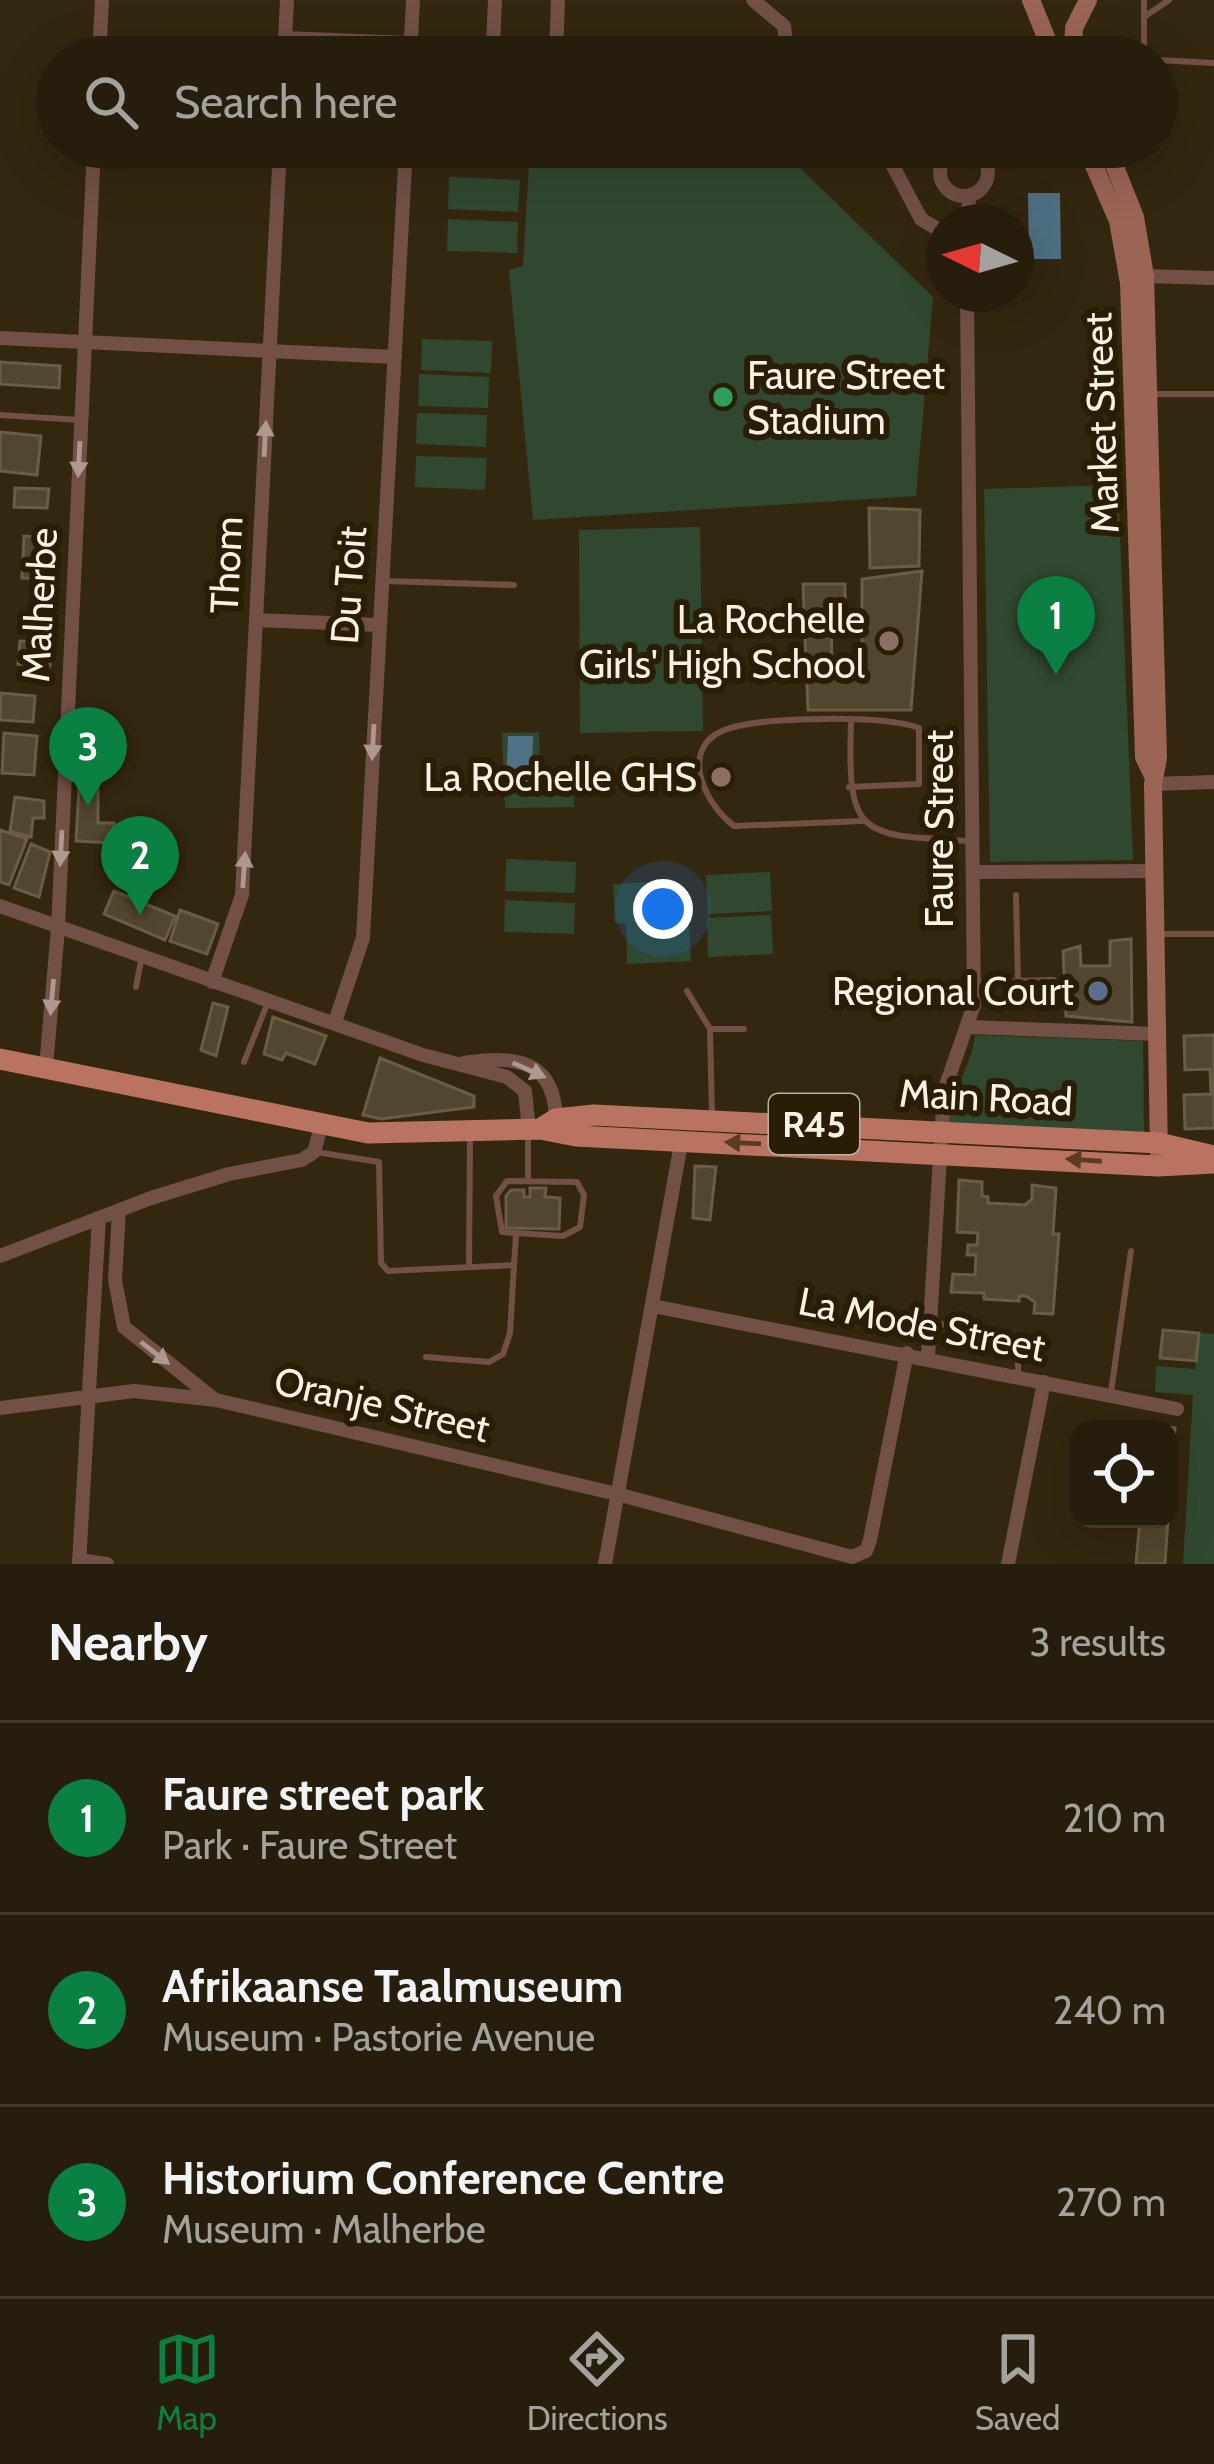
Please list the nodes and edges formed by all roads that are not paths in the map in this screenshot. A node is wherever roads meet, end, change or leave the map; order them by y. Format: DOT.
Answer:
graph roads {
  1 [pos="102,0"];
  2 [pos="287,0"];
  3 [pos="413,0"];
  4 [pos="495,0"];
  5 [pos="558,0"];
  6 [pos="754,0"];
  7 [pos="1030,0"];
  8 [pos="1088,0"];
  9 [pos="1144,0"];
  10 [pos="1169,0"];
  11 [pos="1144,17"];
  12 [pos="100,36"];
  13 [pos="285,36"];
  14 [pos="411,36"];
  15 [pos="493,36"];
  16 [pos="557,36"];
  17 [pos="785,36"];
  18 [pos="1045,36"];
  19 [pos="1074,36"];
  20 [pos="1144,36"];
  21 [pos="1178,61"];
  22 [pos="1214,63"];
  23 [pos="93,168"];
  24 [pos="279,168"];
  25 [pos="405,168"];
  26 [pos="894,168"];
  27 [pos="1095,168"];
  28 [pos="1117,168"];
  29 [pos="970,196"];
  30 [pos="969,204"];
  31 [pos="926,222"];
  32 [pos="1145,276"];
  33 [pos="1214,278"];
  34 [pos="967,312"];
  35 [pos="0,338"];
  36 [pos="84,342"];
  37 [pos="269,354"];
  38 [pos="395,357"];
  39 [pos="1148,394"];
  40 [pos="1214,394"];
  41 [pos="0,415"];
  42 [pos="80,420"];
  43 [pos="382,581"];
  44 [pos="514,585"];
  45 [pos="256,620"];
  46 [pos="379,625"];
  47 [pos="850,723"];
  48 [pos="1153,780"];
  49 [pos="1214,782"];
  50 [pos="849,787"];
  51 [pos="863,821"];
  52 [pos="973,841"];
  53 [pos="1154,871"];
  54 [pos="973,872"];
  55 [pos="1016,896"];
  56 [pos="0,906"];
  57 [pos="58,928"];
  58 [pos="1156,934"];
  59 [pos="1214,934"];
  60 [pos="142,956"];
  61 [pos="1054,980"];
  62 [pos="1018,981"];
  63 [pos="212,982"];
  64 [pos="974,982"];
  65 [pos="136,987"];
  66 [pos="687,991"];
  67 [pos="269,999"];
  68 [pos="334,1022"];
  69 [pos="969,1027"];
  70 [pos="710,1029"];
  71 [pos="745,1029"];
  72 [pos="1157,1034"];
  73 [pos="0,1059"];
  74 [pos="244,1062"];
  75 [pos="454,1064"];
  76 [pos="46,1066"];
  77 [pos="712,1120"];
  78 [pos="322,1123"];
  79 [pos="545,1128"];
  80 [pos="683,1129"];
  81 [pos="470,1133"];
  82 [pos="944,1141"];
  83 [pos="314,1152"];
  84 [pos="1158,1154"];
  85 [pos="1214,1160"];
  86 [pos="528,1181"];
  87 [pos="119,1210"];
  88 [pos="99,1217"];
  89 [pos="516,1235"];
  90 [pos="1131,1251"];
  91 [pos="0,1256"];
  92 [pos="514,1265"];
  93 [pos="469,1266"];
  94 [pos="653,1306"];
  95 [pos="931,1323"];
  96 [pos="907,1353"];
  97 [pos="425,1357"];
  98 [pos="928,1358"];
  99 [pos="1018,1377"];
  100 [pos="1044,1382"];
  101 [pos="89,1394"];
  102 [pos="1111,1396"];
  103 [pos="216,1400"];
  104 [pos="0,1408"];
  105 [pos="1178,1409"];
  106 [pos="616,1494"];
  107 [pos="79,1562"];
  108 [pos="107,1564"];
  109 [pos="604,1564"];
  110 [pos="1009,1564"];
  1 -- 12 [label="street"];
  2 -- 13 [label="street"];
  3 -- 14 [label="street"];
  4 -- 15 [label="street"];
  5 -- 16 [label="street"];
  6 -- 17 [label="street"];
  7 -- 18 [label="main road"];
  8 -- 19 [label="main road"];
  9 -- 11 [label="lane"];
  10 -- 11 [label="lane"];
  11 -- 20 [label="lane"];
  21 -- 22 [label="lane"];
  23 -- 36 [label="street, Malherbe"];
  24 -- 37 [label="street, Thom"];
  25 -- 38 [label="street, Du Toit"];
  26 -- 31 [label="street"];
  27 -- 48 [label="main road, Market Street"];
  28 -- 32 [label="main road, Market Street"];
  29 -- 30 [label="street"];
  32 -- 33 [label="street"];
  32 -- 39 [label="main road, Market Street"];
  34 -- 52 [label="street, Faure Street"];
  35 -- 36 [label="street"];
  36 -- 37 [label="street"];
  36 -- 42 [label="street, Malherbe"];
  37 -- 38 [label="street"];
  45 -- 37 [label="street, Thom, one-way"];
  38 -- 43 [label="street, Du Toit"];
  39 -- 40 [label="lane"];
  39 -- 48 [label="main road, Market Street"];
  41 -- 42 [label="lane"];
  42 -- 57 [label="street, Malherbe, one-way"];
  43 -- 44 [label="lane"];
  43 -- 46 [label="street, Du Toit"];
  45 -- 46 [label="street"];
  63 -- 45 [label="street, Thom, one-way"];
  46 -- 68 [label="street, Du Toit, one-way"];
  47 -- 50 [label="lane"];
  47 -- 50 [label="lane"];
  47 -- 51 [label="lane"];
  48 -- 49 [label="street"];
  48 -- 53 [label="main road, Market Street"];
  50 -- 51 [label="lane"];
  51 -- 52 [label="lane"];
  52 -- 54 [label="street, Faure Street"];
  53 -- 54 [label="street"];
  53 -- 58 [label="main road, Market Street"];
  54 -- 64 [label="street, Faure Street"];
  55 -- 62 [label="lane"];
  56 -- 57 [label="street"];
  57 -- 60 [label="street"];
  57 -- 76 [label="street, Malherbe, one-way"];
  58 -- 59 [label="lane"];
  58 -- 72 [label="main road, Market Street"];
  60 -- 63 [label="street"];
  60 -- 65 [label="lane"];
  61 -- 62 [label="lane"];
  62 -- 64 [label="lane"];
  63 -- 67 [label="street"];
  64 -- 69 [label="street, Faure Street"];
  66 -- 70 [label="lane"];
  67 -- 68 [label="street"];
  67 -- 74 [label="lane"];
  68 -- 75 [label="street"];
  69 -- 72 [label="street"];
  69 -- 82 [label="street, Faure Street"];
  70 -- 71 [label="lane"];
  70 -- 77 [label="lane"];
  72 -- 84 [label="main road, Market Street"];
  73 -- 76 [label="main road, Main Road / R45"];
  75 -- 79 [label="street"];
  75 -- 79 [label="street, one-way"];
  76 -- 78 [label="main road, Main Road / R45"];
  77 -- 80 [label="main road, Main Road / R45"];
  77 -- 82 [label="main road, Main Road / R45"];
  78 -- 81 [label="main road, Main Road / R45"];
  78 -- 83 [label="street"];
  79 -- 80 [label="main road, Main Road / R45"];
  79 -- 81 [label="main road, Main Road / R45"];
  79 -- 86 [label="lane"];
  82 -- 80 [label="main road, Main Road / R45, one-way"];
  80 -- 94 [label="street"];
  81 -- 93 [label="lane"];
  82 -- 84 [label="main road, Main Road / R45"];
  82 -- 95 [label="street, Faure Street"];
  83 -- 87 [label="street"];
  83 -- 93 [label="lane"];
  84 -- 85 [label="main road, Main Road / R45"];
  86 -- 89 [label="lane"];
  86 -- 89 [label="lane"];
  87 -- 88 [label="street"];
  87 -- 103 [label="street, one-way"];
  88 -- 91 [label="street"];
  88 -- 101 [label="street"];
  89 -- 92 [label="lane"];
  90 -- 102 [label="lane"];
  92 -- 93 [label="lane"];
  92 -- 97 [label="lane"];
  94 -- 96 [label="street, La Mode Street"];
  94 -- 106 [label="street"];
  95 -- 98 [label="street, Faure Street"];
  95 -- 99 [label="lane"];
  96 -- 98 [label="street, La Mode Street"];
  96 -- 106 [label="street, Oranje Street"];
  98 -- 99 [label="street, La Mode Street"];
  99 -- 100 [label="street, La Mode Street"];
  100 -- 102 [label="street, La Mode Street"];
  100 -- 110 [label="street"];
  101 -- 103 [label="street, Oranje Street"];
  101 -- 104 [label="street, Oranje Street"];
  101 -- 107 [label="street"];
  102 -- 105 [label="street, La Mode Street"];
  103 -- 106 [label="street, Oranje Street"];
  106 -- 109 [label="street"];
  107 -- 108 [label="street"];
}
